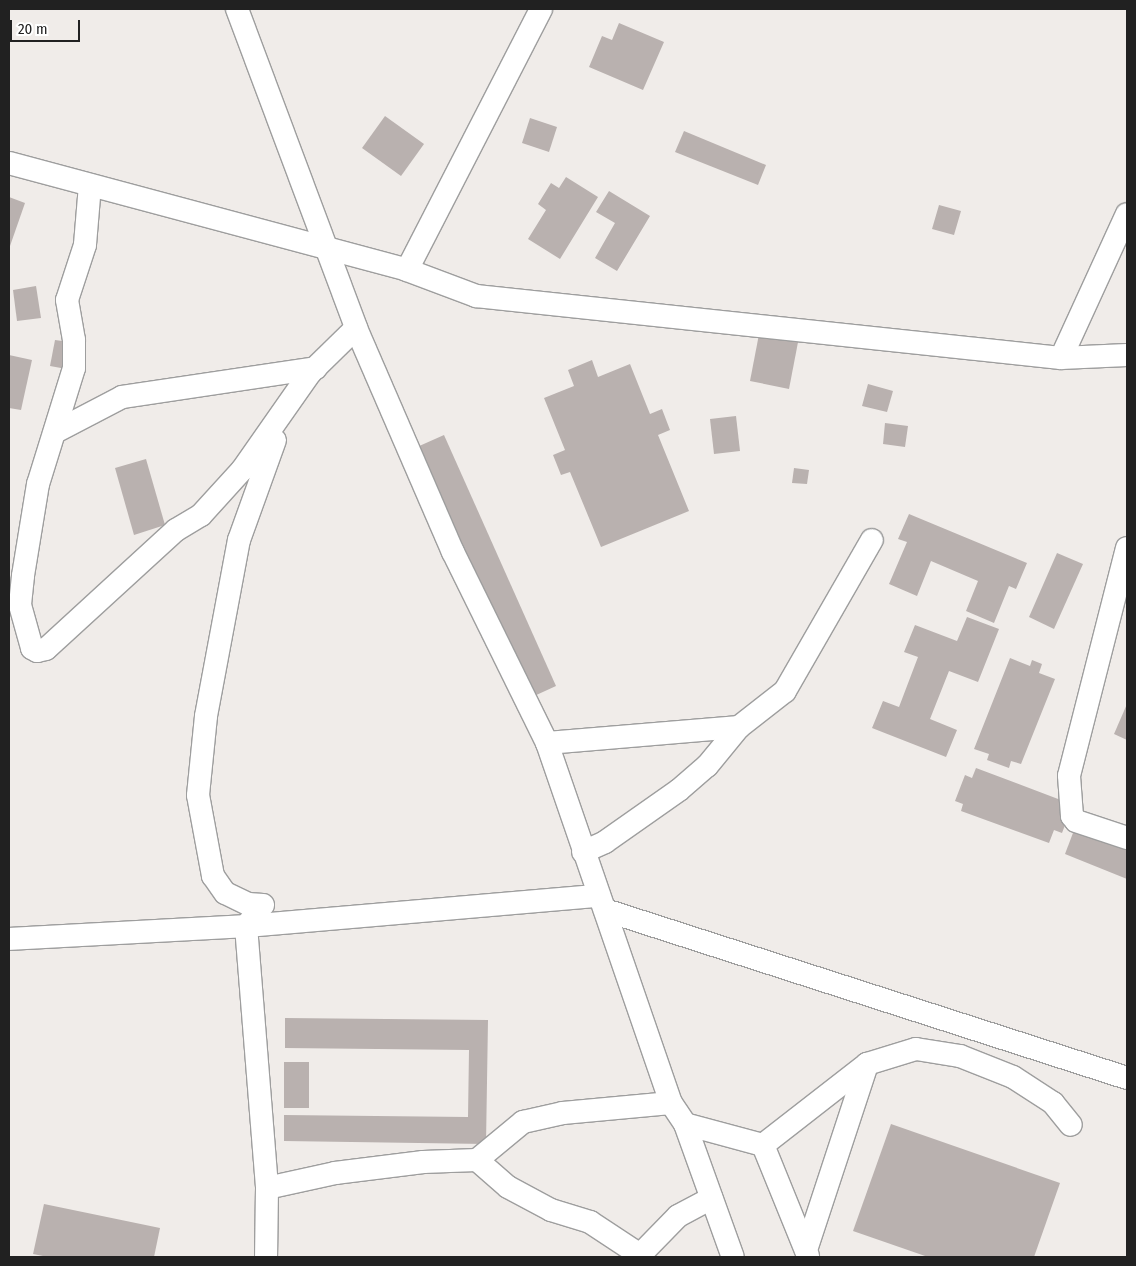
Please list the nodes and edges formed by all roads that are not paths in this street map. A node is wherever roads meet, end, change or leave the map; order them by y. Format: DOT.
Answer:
graph roads {
  1 [pos="237,9"];
  2 [pos="541,9"];
  3 [pos="9,163"];
  4 [pos="90,186"];
  5 [pos="1127,214"];
  6 [pos="329,251"];
  7 [pos="406,270"];
  8 [pos="356,328"];
  9 [pos="1127,355"];
  10 [pos="1061,358"];
  11 [pos="316,368"];
  12 [pos="292,403"];
  13 [pos="57,431"];
  14 [pos="872,540"];
  15 [pos="1127,548"];
  16 [pos="739,726"];
  17 [pos="547,742"];
  18 [pos="1127,838"];
  19 [pos="583,852"];
  20 [pos="602,903"];
  21 [pos="246,926"];
  22 [pos="9,939"];
  23 [pos="866,1064"];
  24 [pos="1127,1078"];
  25 [pos="672,1103"];
  26 [pos="685,1124"];
  27 [pos="1071,1125"];
  28 [pos="762,1145"];
  29 [pos="477,1160"];
  30 [pos="267,1188"];
  31 [pos="712,1198"];
  32 [pos="807,1254"];
  33 [pos="639,1256"];
  34 [pos="266,1257"];
  35 [pos="733,1257"];
  1 -- 6 [label="street"];
  2 -- 7 [label="street"];
  3 -- 4 [label="street"];
  4 -- 6 [label="street"];
  4 -- 13 [label="street"];
  5 -- 10 [label="street"];
  6 -- 7 [label="street"];
  6 -- 8 [label="street"];
  7 -- 10 [label="street"];
  8 -- 11 [label="street"];
  8 -- 17 [label="street"];
  9 -- 10 [label="street"];
  11 -- 12 [label="street"];
  11 -- 13 [label="street"];
  12 -- 13 [label="street"];
  12 -- 21 [label="street"];
  14 -- 16 [label="street"];
  15 -- 18 [label="street"];
  16 -- 17 [label="street"];
  16 -- 19 [label="street"];
  17 -- 19 [label="street"];
  19 -- 20 [label="street"];
  20 -- 21 [label="street"];
  20 -- 24 [label="street"];
  20 -- 25 [label="street"];
  21 -- 22 [label="street"];
  21 -- 30 [label="street"];
  23 -- 27 [label="street"];
  23 -- 28 [label="street"];
  23 -- 32 [label="street"];
  25 -- 26 [label="street"];
  25 -- 29 [label="street"];
  26 -- 28 [label="street"];
  26 -- 31 [label="street"];
  28 -- 32 [label="street"];
  29 -- 30 [label="street"];
  29 -- 33 [label="street"];
  30 -- 34 [label="street"];
  31 -- 33 [label="street"];
  31 -- 35 [label="street"];
}
